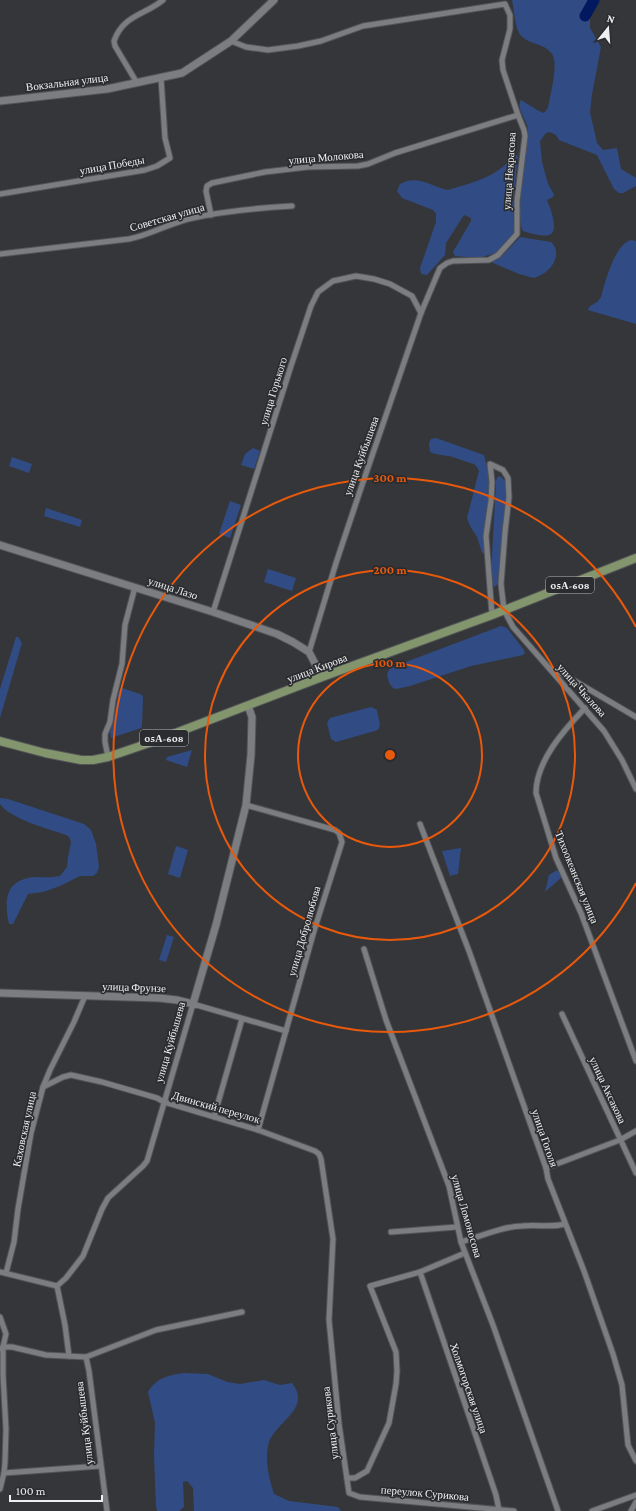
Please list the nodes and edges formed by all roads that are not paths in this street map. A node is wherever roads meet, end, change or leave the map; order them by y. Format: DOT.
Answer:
graph roads {
  1 [pos="163,0"];
  2 [pos="274,0"];
  3 [pos="231,42"];
  4 [pos="161,78"];
  5 [pos="137,83"];
  6 [pos="0,101"];
  7 [pos="518,115"];
  8 [pos="0,194"];
  9 [pos="292,206"];
  10 [pos="211,214"];
  11 [pos="0,254"];
  12 [pos="421,313"];
  13 [pos="0,545"];
  14 [pos="636,558"];
  15 [pos="135,587"];
  16 [pos="504,610"];
  17 [pos="213,612"];
  18 [pos="492,615"];
  19 [pos="309,652"];
  20 [pos="549,669"];
  21 [pos="322,677"];
  22 [pos="248,706"];
  23 [pos="585,708"];
  24 [pos="636,717"];
  25 [pos="0,741"];
  26 [pos="108,757"];
  27 [pos="636,789"];
  28 [pos="246,805"];
  29 [pos="420,824"];
  30 [pos="364,949"];
  31 [pos="0,993"];
  32 [pos="85,996"];
  33 [pos="192,1004"];
  34 [pos="562,1014"];
  35 [pos="242,1019"];
  36 [pos="286,1031"];
  37 [pos="636,1061"];
  38 [pos="43,1087"];
  39 [pos="164,1102"];
  40 [pos="214,1117"];
  41 [pos="258,1130"];
  42 [pos="636,1131"];
  43 [pos="620,1140"];
  44 [pos="315,1151"];
  45 [pos="546,1168"];
  46 [pos="636,1173"];
  47 [pos="565,1224"];
  48 [pos="457,1227"];
  49 [pos="391,1232"];
  50 [pos="461,1242"];
  51 [pos="466,1253"];
  52 [pos="420,1272"];
  53 [pos="3,1273"];
  54 [pos="57,1286"];
  55 [pos="242,1312"];
  56 [pos="0,1317"];
  57 [pos="2,1348"];
  58 [pos="69,1356"];
  59 [pos="86,1357"];
  60 [pos="636,1461"];
  61 [pos="100,1466"];
  62 [pos="4,1473"];
  63 [pos="347,1478"];
  64 [pos="0,1489"];
  65 [pos="636,1495"];
  66 [pos="636,1502"];
  67 [pos="499,1510"];
  68 [pos="107,1511"];
  69 [pos="514,1511"];
  70 [pos="558,1511"];
  71 [pos="592,1511"];
  72 [pos="632,1511"];
  1 -- 5 [label="street"];
  2 -- 3 [label="main road"];
  3 -- 4 [label="main road, Вокзальная улица"];
  3 -- 7 [label="street, улица Некрасова"];
  4 -- 5 [label="main road, Вокзальная улица"];
  4 -- 8 [label="street, улица Победы"];
  5 -- 6 [label="main road, Вокзальная улица"];
  7 -- 10 [label="street, улица Молокова"];
  7 -- 12 [label="street, улица Некрасова"];
  9 -- 10 [label="street, Советская улица"];
  10 -- 11 [label="street, Советская улица"];
  12 -- 17 [label="street, улица Горького"];
  12 -- 19 [label="street, улица Куйбышева"];
  13 -- 15 [label="main road, улица Лазо"];
  14 -- 16 [label="main road, улица Кирова / 05А-608"];
  15 -- 17 [label="main road, улица Лазо"];
  15 -- 26 [label="street"];
  16 -- 18 [label="main road, улица Кирова / 05А-608"];
  16 -- 18 [label="street"];
  16 -- 20 [label="street, улица Чкалова"];
  17 -- 19 [label="main road, улица Лазо"];
  18 -- 21 [label="main road, улица Кирова / 05А-608"];
  19 -- 21 [label="main road"];
  20 -- 23 [label="street, улица Чкалова"];
  20 -- 24 [label="street"];
  21 -- 22 [label="main road, улица Кирова / 05А-608"];
  22 -- 26 [label="main road, улица Кирова / 05А-608"];
  22 -- 28 [label="main road, улица Куйбышева"];
  23 -- 27 [label="street, улица Чкалова"];
  23 -- 37 [label="street, Тихоокеанская улица"];
  25 -- 26 [label="main road, улица Кирова / 05А-608"];
  28 -- 33 [label="main road, улица Куйбышева"];
  28 -- 36 [label="street, улица Добролюбова"];
  29 -- 45 [label="street, улица Гоголя"];
  30 -- 48 [label="street, улица Ломоносова"];
  31 -- 32 [label="main road, улица Фрунзе"];
  32 -- 33 [label="main road, улица Фрунзе"];
  32 -- 38 [label="street, Каховская улица"];
  33 -- 35 [label="street, улица Фрунзе"];
  33 -- 39 [label="street, улица Куйбышева"];
  34 -- 43 [label="street, улица Аксакова"];
  35 -- 36 [label="street, улица Фрунзе"];
  35 -- 40 [label="street"];
  36 -- 41 [label="street, улица Добролюбова"];
  38 -- 39 [label="street, Двинский переулок"];
  38 -- 53 [label="street, Каховская улица"];
  39 -- 40 [label="street, Двинский переулок"];
  39 -- 54 [label="street, улица Куйбышева"];
  40 -- 41 [label="street, Двинский переулок"];
  41 -- 44 [label="street, Двинский переулок"];
  42 -- 43 [label="street"];
  43 -- 45 [label="street"];
  43 -- 46 [label="street, улица Аксакова"];
  44 -- 63 [label="street, улица Сурикова"];
  45 -- 47 [label="street, улица Гоголя"];
  47 -- 50 [label="street"];
  47 -- 60 [label="street, улица Гоголя"];
  48 -- 49 [label="street"];
  48 -- 50 [label="street, улица Ломоносова"];
  50 -- 51 [label="street, улица Ломоносова"];
  51 -- 52 [label="street"];
  51 -- 70 [label="street, улица Ломоносова"];
  52 -- 63 [label="street"];
  52 -- 67 [label="street, Холмогорская улица"];
  53 -- 54 [label="street"];
  54 -- 58 [label="street"];
  55 -- 59 [label="street"];
  56 -- 57 [label="street"];
  57 -- 58 [label="street"];
  57 -- 62 [label="street"];
  58 -- 59 [label="street"];
  59 -- 61 [label="street, улица Куйбышева"];
  61 -- 62 [label="street"];
  61 -- 68 [label="street, улица Куйбышева"];
  62 -- 64 [label="street"];
  63 -- 67 [label="street, переулок Сурикова"];
  65 -- 71 [label="street"];
  66 -- 72 [label="street"];
  67 -- 69 [label="street, переулок Сурикова"];
}
